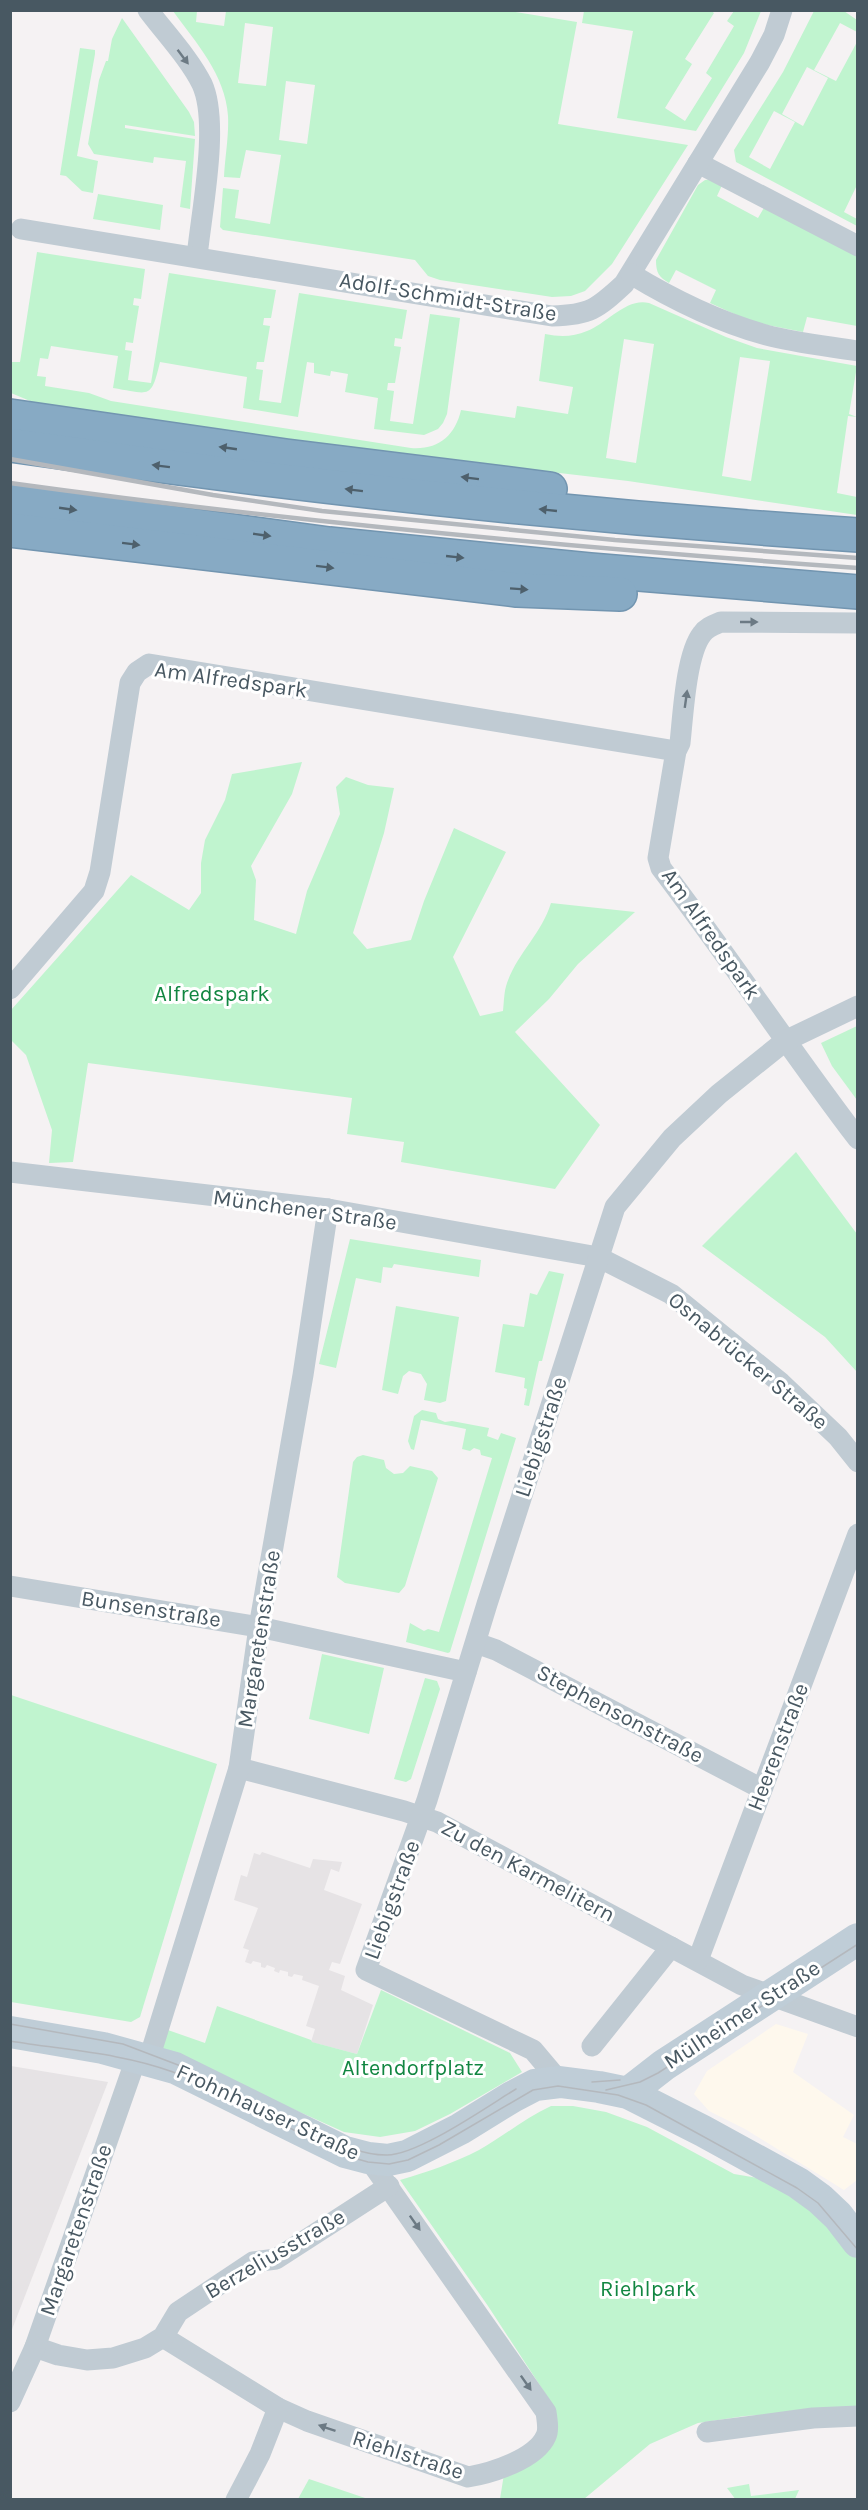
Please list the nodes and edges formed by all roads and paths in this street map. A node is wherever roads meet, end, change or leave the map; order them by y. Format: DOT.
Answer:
graph roads {
  1 [pos="148,10"];
  2 [pos="782,10"];
  3 [pos="698,163"];
  4 [pos="21,229"];
  5 [pos="858,246"];
  6 [pos="197,257"];
  7 [pos="631,274"];
  8 [pos="858,351"];
  9 [pos="13,422"];
  10 [pos="13,524"];
  11 [pos="848,535"];
  12 [pos="854,592"];
  13 [pos="858,623"];
  14 [pos="675,751"];
  15 [pos="10,989"];
  16 [pos="858,1006"];
  17 [pos="785,1041"];
  18 [pos="858,1139"];
  19 [pos="10,1172"];
  20 [pos="328,1209"];
  21 [pos="598,1257"];
  22 [pos="858,1462"];
  23 [pos="858,1534"];
  24 [pos="10,1586"];
  25 [pos="259,1627"];
  26 [pos="476,1643"];
  27 [pos="466,1672"];
  28 [pos="239,1768"];
  29 [pos="762,1789"];
  30 [pos="421,1816"];
  31 [pos="858,1939"];
  32 [pos="671,1947"];
  33 [pos="698,1960"];
  34 [pos="771,1995"];
  35 [pos="858,2027"];
  36 [pos="10,2032"];
  37 [pos="592,2046"];
  38 [pos="143,2058"];
  39 [pos="560,2082"];
  40 [pos="628,2093"];
  41 [pos="368,2158"];
  42 [pos="389,2186"];
  43 [pos="858,2242"];
  44 [pos="163,2337"];
  45 [pos="35,2347"];
  46 [pos="10,2402"];
  47 [pos="278,2408"];
  48 [pos="858,2416"];
  49 [pos="707,2432"];
  50 [pos="236,2499"];
  1 -- 6 [label="street, one-way"];
  2 -- 3 [label="street, Adolf-Schmidt-Straße"];
  3 -- 5 [label="street"];
  3 -- 7 [label="street, Adolf-Schmidt-Straße"];
  4 -- 6 [label="street, Adolf-Schmidt-Straße"];
  6 -- 7 [label="street, Adolf-Schmidt-Straße"];
  7 -- 8 [label="street"];
  11 -- 9 [label="highway, one-way"];
  10 -- 12 [label="highway, one-way"];
  14 -- 13 [label="street, Am Alfredspark, one-way"];
  14 -- 15 [label="street, Am Alfredspark"];
  14 -- 17 [label="street, Am Alfredspark"];
  16 -- 17 [label="street, Liebigstraße"];
  17 -- 18 [label="street, Am Alfredspark"];
  17 -- 21 [label="street, Liebigstraße"];
  19 -- 20 [label="street, Münchener Straße"];
  20 -- 21 [label="street, Münchener Straße"];
  20 -- 25 [label="street, Margaretenstraße"];
  21 -- 22 [label="street, Osnabrücker Straße"];
  21 -- 26 [label="street, Liebigstraße"];
  23 -- 29 [label="street, Heerenstraße"];
  24 -- 25 [label="street, Bunsenstraße"];
  25 -- 27 [label="street, Bunsenstraße"];
  25 -- 28 [label="street, Margaretenstraße"];
  26 -- 27 [label="street, Liebigstraße"];
  26 -- 29 [label="street, Stephensonstraße"];
  27 -- 30 [label="street, Liebigstraße"];
  28 -- 30 [label="street, Zu den Karmelitern"];
  28 -- 38 [label="street, Margaretenstraße"];
  29 -- 33 [label="street, Heerenstraße"];
  30 -- 32 [label="street, Zu den Karmelitern"];
  30 -- 39 [label="street, Liebigstraße"];
  31 -- 34 [label="main road, Mülheimer Straße"];
  32 -- 33 [label="street, Zu den Karmelitern"];
  32 -- 37 [label="street"];
  33 -- 34 [label="street, Zu den Karmelitern"];
  34 -- 35 [label="street, Zu den Karmelitern"];
  34 -- 40 [label="main road, Mülheimer Straße"];
  36 -- 38 [label="main road, Frohnhauser Straße"];
  38 -- 41 [label="main road, Frohnhauser Straße"];
  38 -- 45 [label="street, Margaretenstraße"];
  39 -- 40 [label="main road, Frohnhauser Straße"];
  39 -- 41 [label="main road, Frohnhauser Straße"];
  40 -- 43 [label="main road, Frohnhauser Straße"];
  41 -- 42 [label="street, Riehlstraße"];
  42 -- 44 [label="street, Berzeliusstraße"];
  42 -- 47 [label="street, Riehlstraße, one-way"];
  44 -- 45 [label="street"];
  44 -- 47 [label="street, Riehlstraße"];
  45 -- 46 [label="street, Margaretenstraße"];
  47 -- 50 [label="street"];
  48 -- 49 [label="street"];
}
